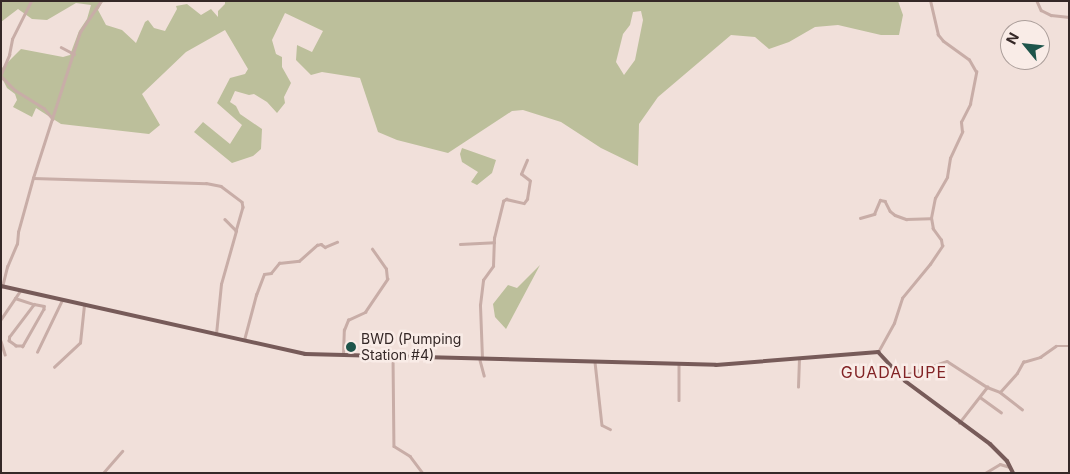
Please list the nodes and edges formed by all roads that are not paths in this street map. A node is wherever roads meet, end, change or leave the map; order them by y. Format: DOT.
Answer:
graph roads {
  1 [pos="31,1"];
  2 [pos="101,1"];
  3 [pos="930,1"];
  4 [pos="1037,1"];
  5 [pos="1069,17"];
  6 [pos="60,48"];
  7 [pos="74,54"];
  8 [pos="1,75"];
  9 [pos="52,119"];
  10 [pos="527,160"];
  11 [pos="34,178"];
  12 [pos="860,218"];
  13 [pos="931,218"];
  14 [pos="225,220"];
  15 [pos="236,231"];
  16 [pos="337,242"];
  17 [pos="494,242"];
  18 [pos="460,244"];
  19 [pos="372,249"];
  20 [pos="2,286"];
  21 [pos="20,290"];
  22 [pos="16,298"];
  23 [pos="62,300"];
  24 [pos="34,304"];
  25 [pos="84,304"];
  26 [pos="1,319"];
  27 [pos="216,334"];
  28 [pos="244,340"];
  29 [pos="1,341"];
  30 [pos="1069,346"];
  31 [pos="37,352"];
  32 [pos="878,352"];
  33 [pos="5,354"];
  34 [pos="343,354"];
  35 [pos="393,356"];
  36 [pos="481,359"];
  37 [pos="799,359"];
  38 [pos="595,362"];
  39 [pos="679,364"];
  40 [pos="54,367"];
  41 [pos="484,375"];
  42 [pos="900,376"];
  43 [pos="798,386"];
  44 [pos="987,387"];
  45 [pos="1000,392"];
  46 [pos="979,397"];
  47 [pos="679,400"];
  48 [pos="1022,409"];
  49 [pos="1001,412"];
  50 [pos="959,423"];
  51 [pos="610,429"];
  52 [pos="122,451"];
  53 [pos="1010,467"];
  54 [pos="103,473"];
  55 [pos="422,473"];
  56 [pos="985,473"];
  57 [pos="1013,473"];
  1 -- 8 [label="street"];
  2 -- 7 [label="street"];
  3 -- 13 [label="street"];
  4 -- 5 [label="street"];
  6 -- 7 [label="street"];
  7 -- 9 [label="street"];
  8 -- 9 [label="street"];
  9 -- 11 [label="street"];
  10 -- 17 [label="street"];
  11 -- 15 [label="street"];
  11 -- 20 [label="street"];
  12 -- 13 [label="street"];
  13 -- 32 [label="street"];
  14 -- 15 [label="street"];
  15 -- 27 [label="street"];
  16 -- 28 [label="street"];
  17 -- 18 [label="street"];
  17 -- 36 [label="street"];
  19 -- 34 [label="street"];
  20 -- 21 [label="main road"];
  21 -- 22 [label="street"];
  21 -- 23 [label="main road"];
  22 -- 24 [label="street"];
  22 -- 26 [label="street"];
  23 -- 25 [label="main road"];
  23 -- 31 [label="street"];
  24 -- 24 [label="street"];
  25 -- 27 [label="main road"];
  25 -- 40 [label="street"];
  27 -- 28 [label="main road"];
  28 -- 34 [label="main road"];
  29 -- 33 [label="street"];
  30 -- 45 [label="street"];
  32 -- 37 [label="main road"];
  32 -- 42 [label="main road"];
  34 -- 35 [label="main road"];
  35 -- 36 [label="main road"];
  35 -- 55 [label="street"];
  36 -- 38 [label="main road"];
  36 -- 41 [label="street"];
  37 -- 39 [label="main road"];
  37 -- 43 [label="street"];
  38 -- 39 [label="main road"];
  38 -- 51 [label="street"];
  39 -- 47 [label="street"];
  42 -- 44 [label="street"];
  42 -- 50 [label="main road"];
  44 -- 45 [label="street"];
  44 -- 46 [label="street"];
  45 -- 48 [label="street"];
  46 -- 49 [label="street"];
  46 -- 50 [label="street"];
  50 -- 53 [label="main road"];
  52 -- 54 [label="street"];
  53 -- 56 [label="street"];
  53 -- 57 [label="main road"];
}
